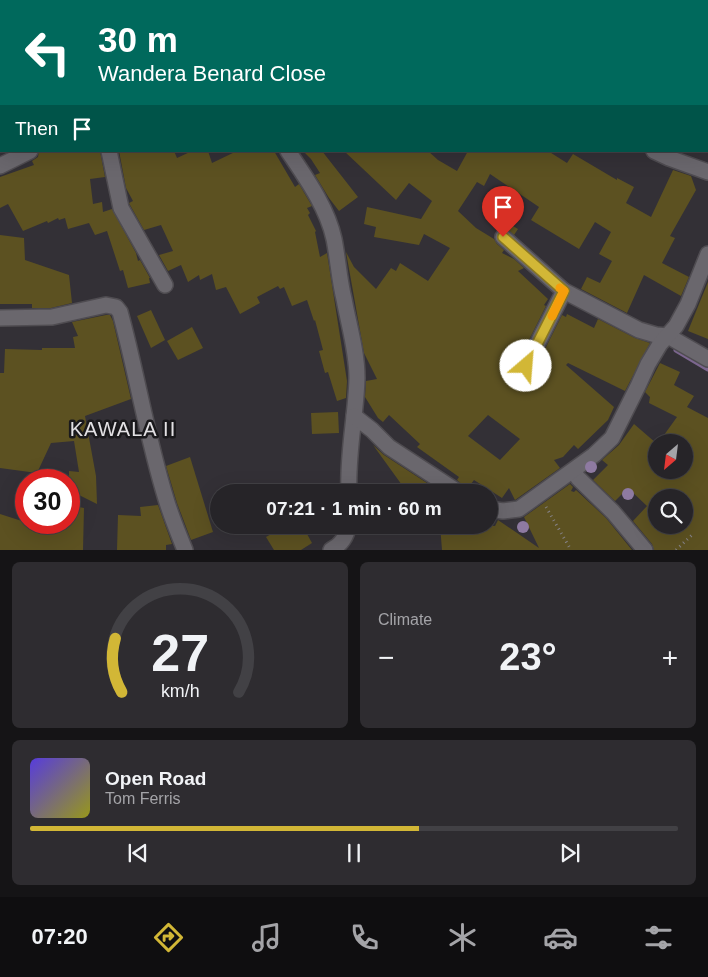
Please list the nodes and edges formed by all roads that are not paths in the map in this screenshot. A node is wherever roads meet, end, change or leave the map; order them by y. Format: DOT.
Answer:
graph roads {
  1 [pos="28,152"];
  2 [pos="109,152"];
  3 [pos="289,152"];
  4 [pos="656,152"];
  5 [pos="0,166"];
  6 [pos="708,172"];
  7 [pos="503,237"];
  8 [pos="708,254"];
  9 [pos="165,285"];
  10 [pos="564,291"];
  11 [pos="0,318"];
  12 [pos="662,336"];
  13 [pos="708,359"];
  14 [pos="526,366"];
  15 [pos="354,416"];
  16 [pos="573,471"];
  17 [pos="349,484"];
  18 [pos="446,484"];
  19 [pos="498,510"];
  20 [pos="347,534"];
  21 [pos="335,548"];
  22 [pos="185,550"];
  23 [pos="645,550"];
  1 -- 5 [label="street"];
  2 -- 9 [label="street"];
  3 -- 15 [label="street"];
  4 -- 6 [label="street"];
  7 -- 10 [label="street"];
  8 -- 12 [label="street"];
  10 -- 12 [label="street"];
  10 -- 14 [label="street"];
  11 -- 22 [label="street"];
  12 -- 13 [label="street"];
  12 -- 16 [label="street"];
  15 -- 17 [label="street"];
  15 -- 18 [label="street"];
  16 -- 19 [label="street"];
  16 -- 23 [label="street"];
  20 -- 21 [label="street"];
}
